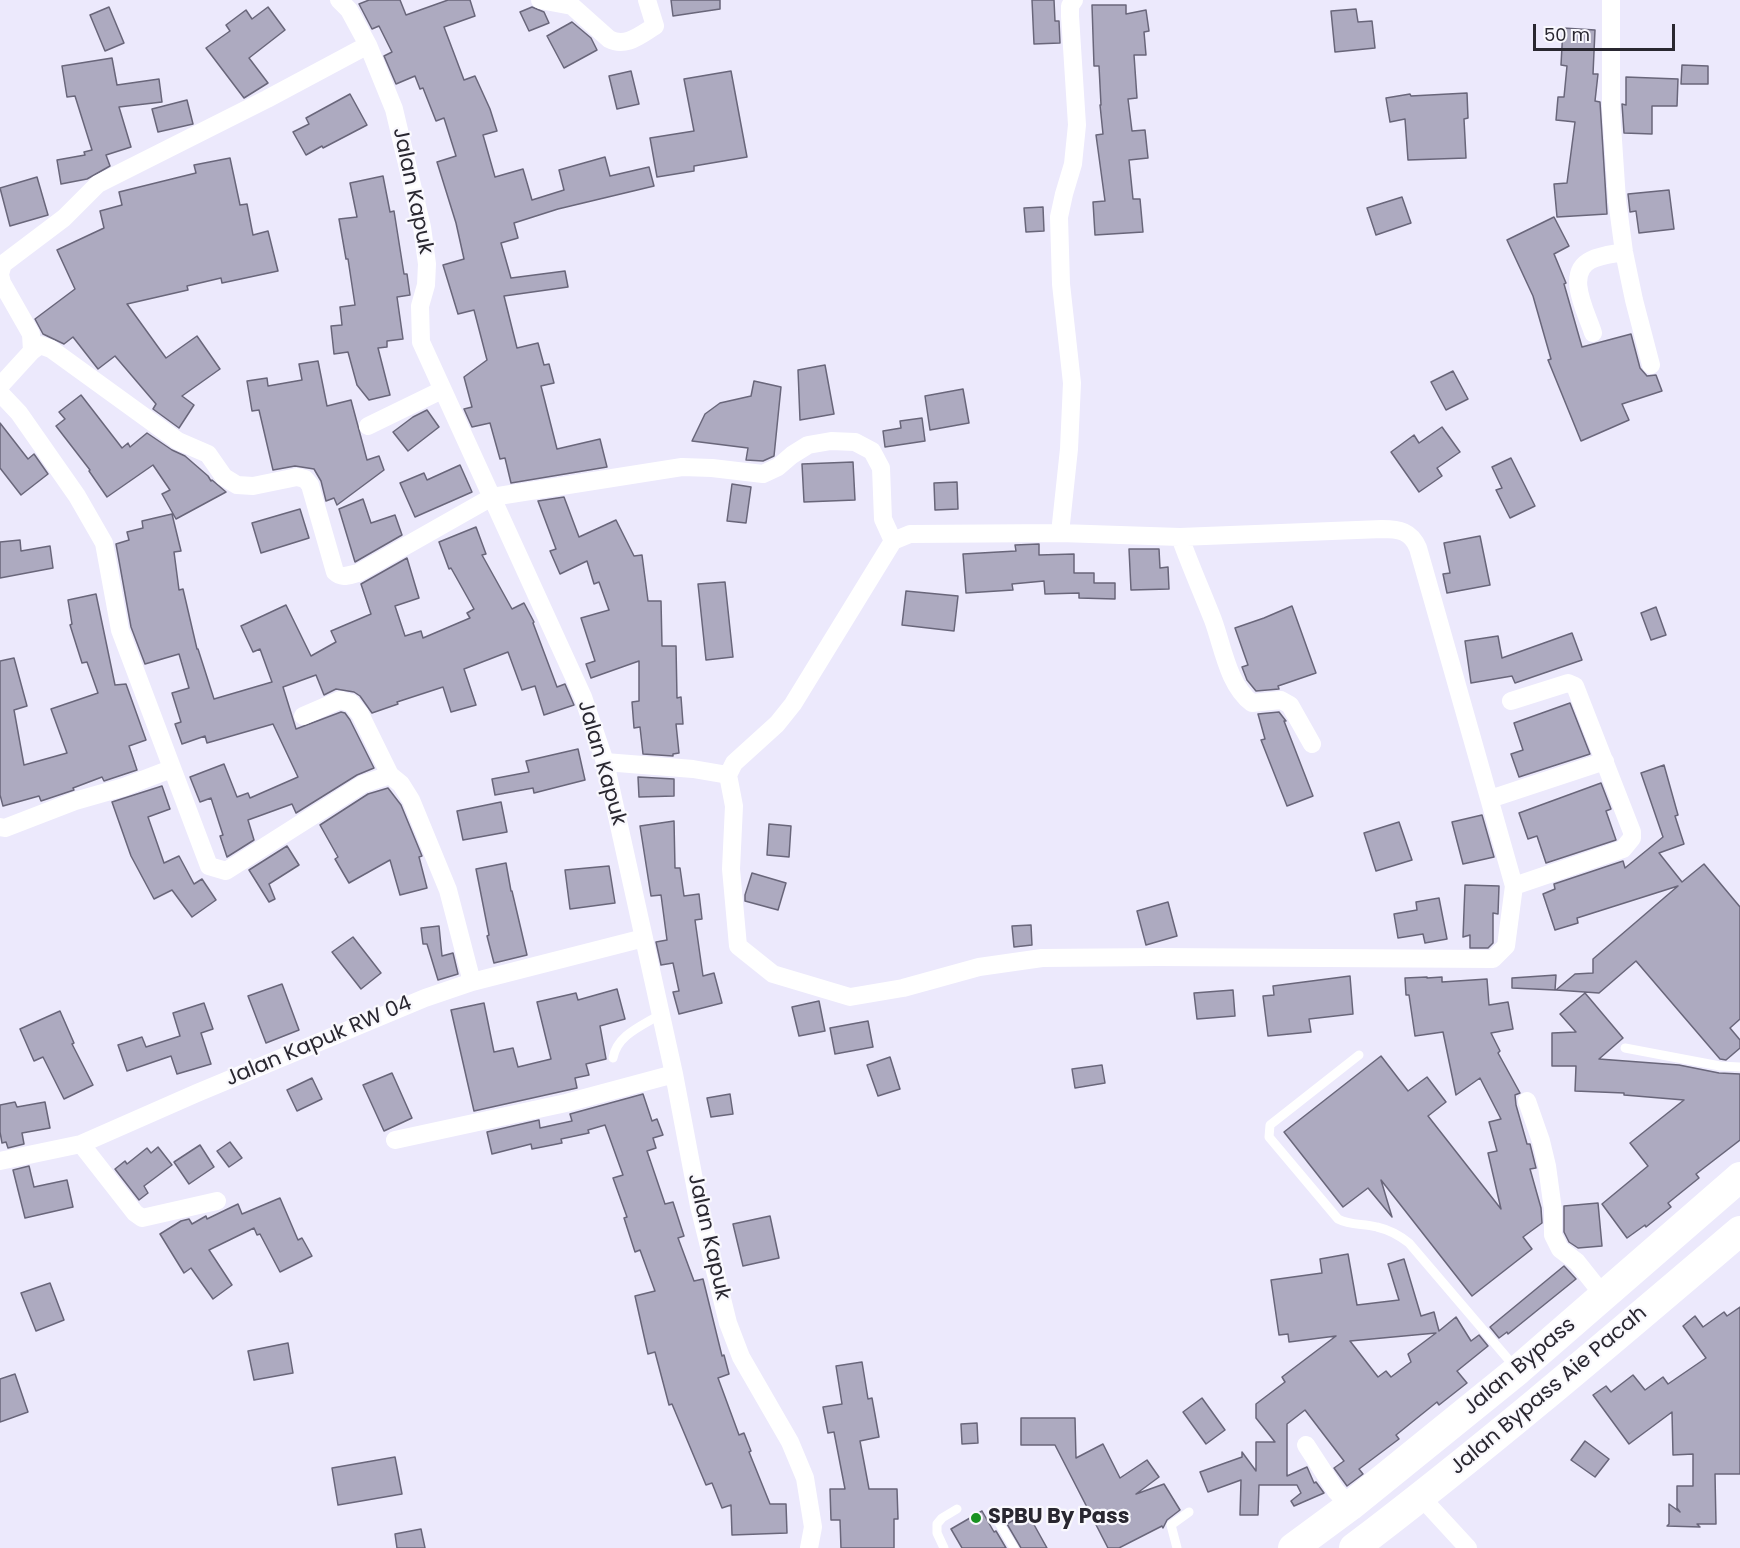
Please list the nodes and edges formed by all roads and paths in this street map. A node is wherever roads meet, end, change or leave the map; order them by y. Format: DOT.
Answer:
graph roads {
  1 [pos="339,0"];
  2 [pos="540,0"];
  3 [pos="648,0"];
  4 [pos="1074,0"];
  5 [pos="1611,0"];
  6 [pos="368,45"];
  7 [pos="1624,252"];
  8 [pos="0,275"];
  9 [pos="1593,333"];
  10 [pos="32,351"];
  11 [pos="1651,366"];
  12 [pos="0,386"];
  13 [pos="442,390"];
  14 [pos="0,393"];
  15 [pos="368,426"];
  16 [pos="492,497"];
  17 [pos="1060,533"];
  18 [pos="1180,537"];
  19 [pos="893,541"];
  20 [pos="1512,701"];
  21 [pos="303,716"];
  22 [pos="1312,744"];
  23 [pos="1605,760"];
  24 [pos="606,762"];
  25 [pos="171,768"];
  26 [pos="390,775"];
  27 [pos="728,775"];
  28 [pos="1490,799"];
  29 [pos="0,827"];
  30 [pos="1514,886"];
  31 [pos="644,938"];
  32 [pos="472,982"];
  33 [pos="661,1014"];
  34 [pos="1625,1048"];
  35 [pos="1359,1055"];
  36 [pos="613,1058"];
  37 [pos="1740,1067"];
  38 [pos="674,1074"];
  39 [pos="1527,1101"];
  40 [pos="395,1140"];
  41 [pos="81,1144"];
  42 [pos="0,1161"];
  43 [pos="1740,1177"];
  44 [pos="217,1201"];
  45 [pos="1740,1231"];
  46 [pos="1604,1296"];
  47 [pos="1518,1370"];
  48 [pos="1306,1445"];
  49 [pos="1421,1497"];
  50 [pos="1350,1506"];
  51 [pos="957,1509"];
  52 [pos="1189,1512"];
  53 [pos="996,1518"];
  54 [pos="809,1548"];
  55 [pos="944,1548"];
  56 [pos="1014,1548"];
  57 [pos="1177,1548"];
  58 [pos="1293,1548"];
  59 [pos="1354,1548"];
  60 [pos="1468,1548"];
  1 -- 6 [label="street, Jalan Kapuk"];
  2 -- 3 [label="street"];
  4 -- 17 [label="street"];
  5 -- 7 [label="street"];
  6 -- 8 [label="street"];
  6 -- 13 [label="street, Jalan Kapuk"];
  7 -- 9 [label="street"];
  7 -- 11 [label="street"];
  8 -- 10 [label="street"];
  10 -- 12 [label="street"];
  10 -- 16 [label="street"];
  13 -- 15 [label="street"];
  13 -- 16 [label="street, Jalan Kapuk"];
  14 -- 25 [label="street"];
  16 -- 19 [label="street"];
  16 -- 24 [label="street, Jalan Kapuk"];
  17 -- 18 [label="street"];
  17 -- 19 [label="street"];
  18 -- 22 [label="street"];
  18 -- 28 [label="street"];
  19 -- 27 [label="street"];
  20 -- 23 [label="street"];
  21 -- 26 [label="street"];
  23 -- 28 [label="street"];
  23 -- 30 [label="street"];
  24 -- 27 [label="street"];
  24 -- 31 [label="street, Jalan Kapuk"];
  25 -- 26 [label="street"];
  25 -- 29 [label="street"];
  26 -- 32 [label="street"];
  27 -- 30 [label="street"];
  28 -- 30 [label="street"];
  31 -- 32 [label="street, Jalan Kapuk RW 04"];
  31 -- 33 [label="street, Jalan Kapuk"];
  32 -- 41 [label="street, Jalan Kapuk RW 04"];
  33 -- 36 [label="lane"];
  33 -- 38 [label="street, Jalan Kapuk"];
  34 -- 37 [label="lane"];
  35 -- 47 [label="lane"];
  38 -- 40 [label="street"];
  38 -- 54 [label="street, Jalan Kapuk"];
  39 -- 46 [label="street"];
  41 -- 42 [label="street, Jalan Kapuk RW 04"];
  41 -- 44 [label="street"];
  43 -- 46 [label="highway, Jalan Bypass"];
  45 -- 49 [label="highway, Jalan Bypass Aie Pacah"];
  46 -- 47 [label="highway, Jalan Bypass"];
  47 -- 50 [label="highway, Jalan Bypass"];
  48 -- 50 [label="street"];
  49 -- 59 [label="highway, Jalan Bypass Aie Pacah"];
  49 -- 60 [label="street"];
  50 -- 58 [label="highway, Jalan Bypass"];
  51 -- 55 [label="lane"];
  52 -- 57 [label="lane"];
  53 -- 56 [label="lane"];
}
